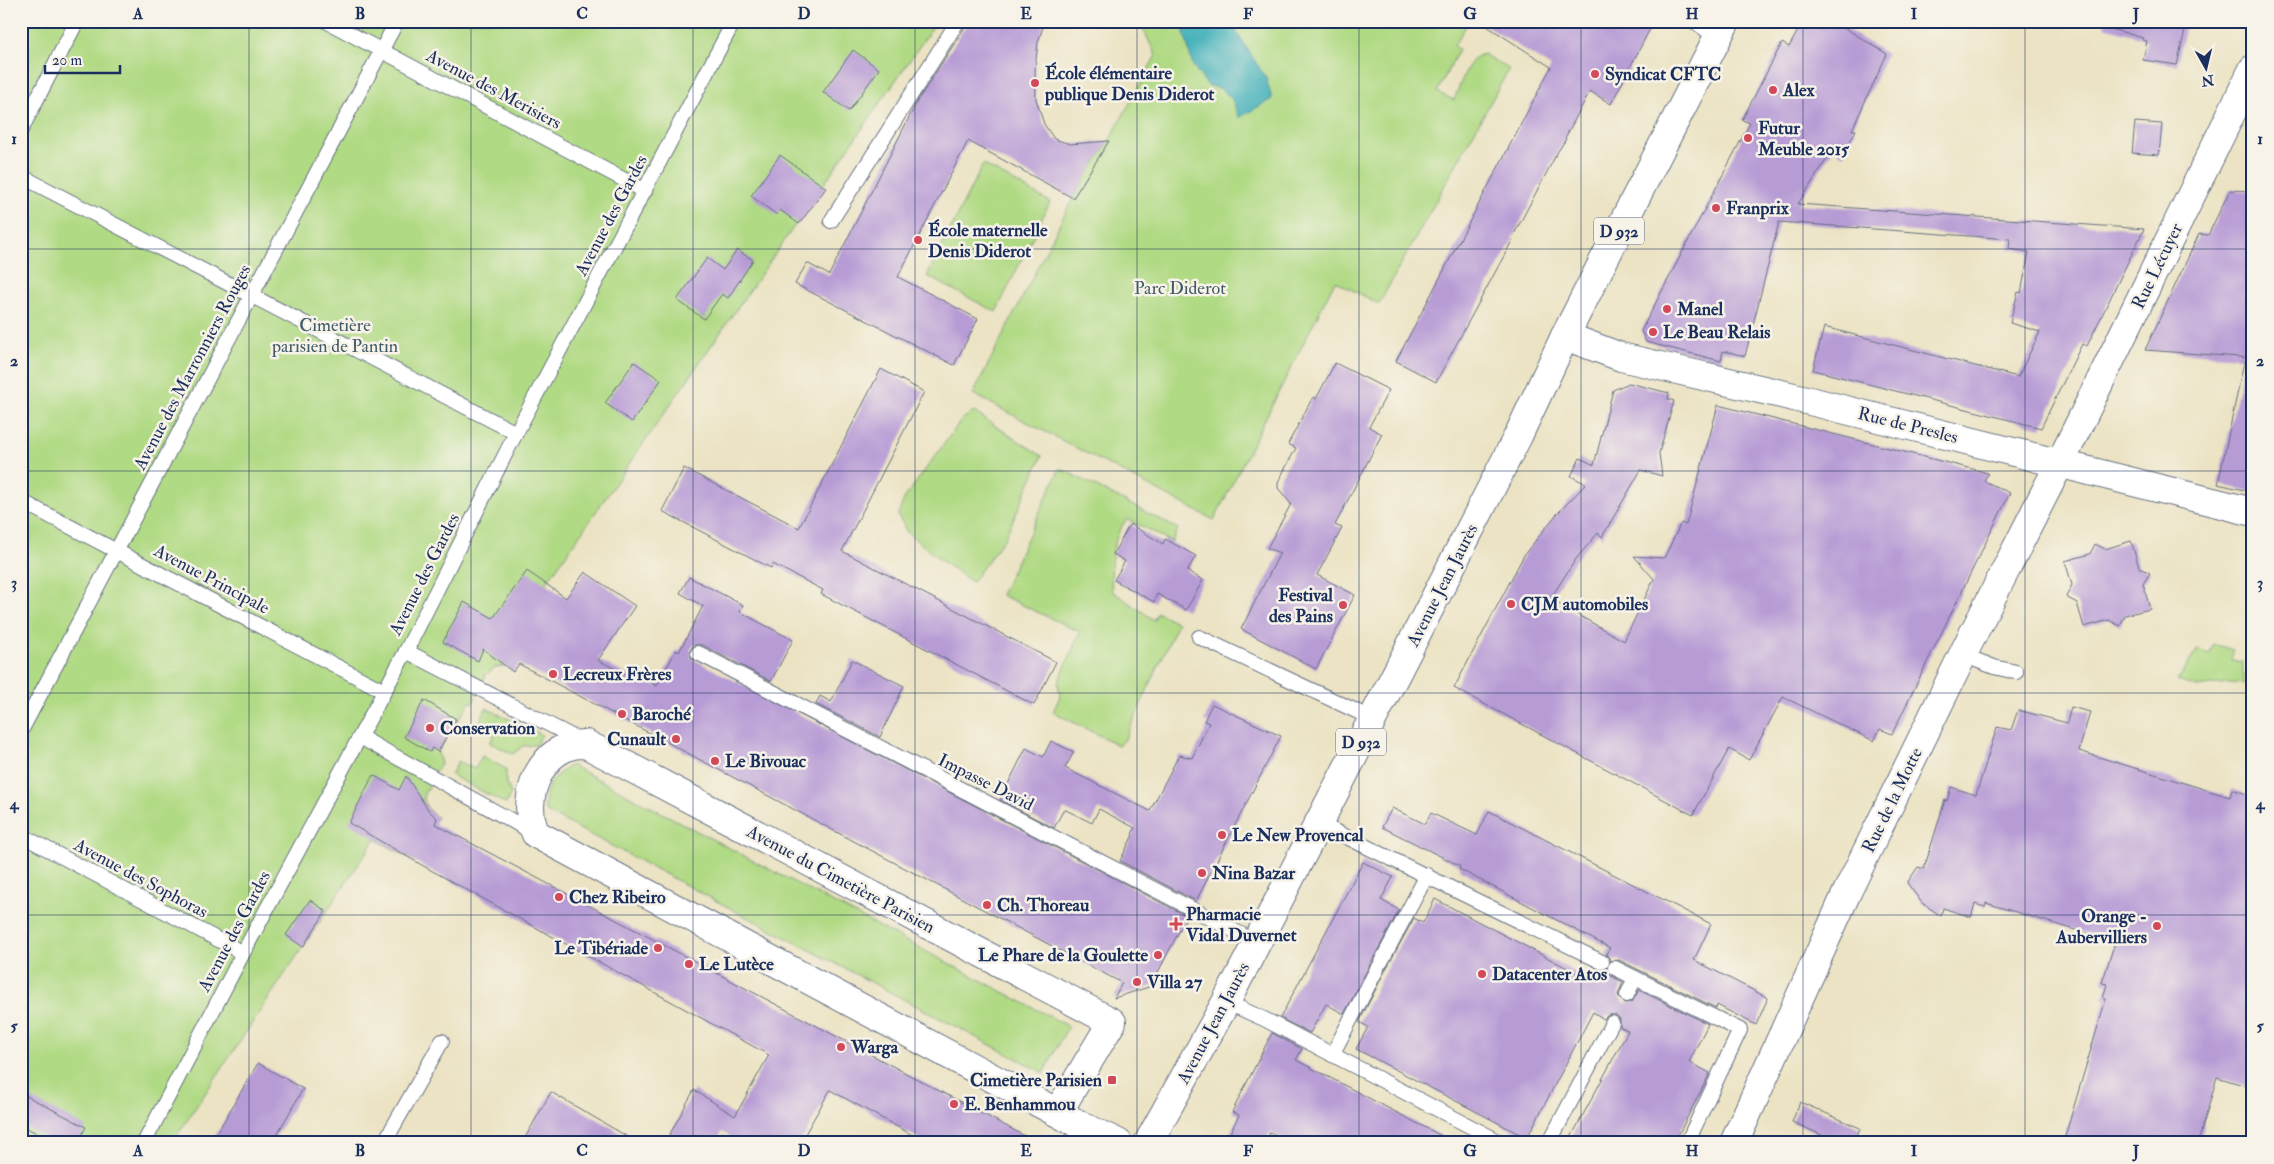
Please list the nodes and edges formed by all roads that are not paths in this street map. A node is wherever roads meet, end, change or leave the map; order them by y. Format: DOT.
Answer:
graph roads {
  1 [pos="77,21"];
  2 [pos="326,21"];
  3 [pos="397,21"];
  4 [pos="734,21"];
  5 [pos="958,21"];
  6 [pos="1694,21"];
  7 [pos="1723,26"];
  8 [pos="381,51"];
  9 [pos="2253,69"];
  10 [pos="21,130"];
  11 [pos="21,176"];
  12 [pos="645,191"];
  13 [pos="831,221"];
  14 [pos="252,294"];
  15 [pos="1565,336"];
  16 [pos="516,433"];
  17 [pos="2060,462"];
  18 [pos="21,501"];
  19 [pos="2253,512"];
  20 [pos="117,551"];
  21 [pos="1199,637"];
  22 [pos="406,651"];
  23 [pos="698,654"];
  24 [pos="1963,655"];
  25 [pos="2016,672"];
  26 [pos="384,691"];
  27 [pos="1373,719"];
  28 [pos="21,731"];
  29 [pos="360,737"];
  30 [pos="586,744"];
  31 [pos="1318,823"];
  32 [pos="536,834"];
  33 [pos="21,835"];
  34 [pos="1427,875"];
  35 [pos="1256,942"];
  36 [pos="242,953"];
  37 [pos="1602,962"];
  38 [pos="1615,968"];
  39 [pos="1635,978"];
  40 [pos="1627,995"];
  41 [pos="1226,1002"];
  42 [pos="1612,1023"];
  43 [pos="442,1041"];
  44 [pos="1332,1055"];
  45 [pos="1058,1112"];
  46 [pos="144,1143"];
  47 [pos="384,1143"];
  48 [pos="1118,1143"];
  49 [pos="1148,1143"];
  50 [pos="1502,1143"];
  51 [pos="1549,1143"];
  52 [pos="1687,1143"];
  53 [pos="1734,1143"];
  1 -- 10 [label="lane"];
  2 -- 8 [label="lane, Avenue des Merisiers"];
  3 -- 8 [label="lane, Avenue des Marronniers Rouges"];
  4 -- 12 [label="lane, Avenue des Gardes"];
  5 -- 13 [label="lane"];
  6 -- 7 [label="lane"];
  7 -- 15 [label="street, Avenue Jean Jaurès / D 932"];
  8 -- 12 [label="lane, Avenue des Merisiers"];
  8 -- 14 [label="lane, Avenue des Marronniers Rouges"];
  9 -- 17 [label="street, Rue Lécuyer"];
  11 -- 14 [label="lane"];
  12 -- 16 [label="lane, Avenue des Gardes"];
  14 -- 16 [label="lane"];
  14 -- 20 [label="lane, Avenue des Marronniers Rouges"];
  15 -- 17 [label="street, Rue de Presles"];
  15 -- 27 [label="street, Avenue Jean Jaurès / D 932"];
  16 -- 22 [label="lane, Avenue des Gardes"];
  17 -- 19 [label="street, Rue de Presles"];
  17 -- 24 [label="street, Rue de la Motte"];
  18 -- 20 [label="lane, Avenue Principale"];
  20 -- 26 [label="lane, Avenue Principale"];
  20 -- 28 [label="lane, Avenue des Marronniers Rouges"];
  21 -- 27 [label="lane"];
  22 -- 26 [label="lane, Avenue des Gardes"];
  22 -- 30 [label="lane"];
  23 -- 35 [label="lane, Impasse David"];
  24 -- 25 [label="lane"];
  24 -- 53 [label="street, Rue de la Motte"];
  26 -- 29 [label="lane, Avenue des Gardes"];
  27 -- 31 [label="street, Avenue Jean Jaurès / D 932"];
  29 -- 32 [label="lane"];
  29 -- 36 [label="lane, Avenue des Gardes"];
  30 -- 32 [label="street"];
  30 -- 45 [label="street, Avenue du Cimetière Parisien"];
  31 -- 34 [label="lane"];
  31 -- 35 [label="street, Avenue Jean Jaurès / D 932"];
  32 -- 45 [label="street"];
  33 -- 36 [label="lane, Avenue des Sophoras"];
  34 -- 37 [label="lane"];
  34 -- 44 [label="lane"];
  35 -- 41 [label="street, Avenue Jean Jaurès / D 932"];
  36 -- 46 [label="lane, Avenue des Gardes"];
  38 -- 39 [label="lane"];
  39 -- 40 [label="lane"];
  39 -- 52 [label="lane"];
  41 -- 44 [label="lane"];
  41 -- 49 [label="street, Avenue Jean Jaurès / D 932"];
  42 -- 51 [label="lane"];
  43 -- 47 [label="lane"];
  44 -- 50 [label="lane"];
  45 -- 48 [label="street"];
}
